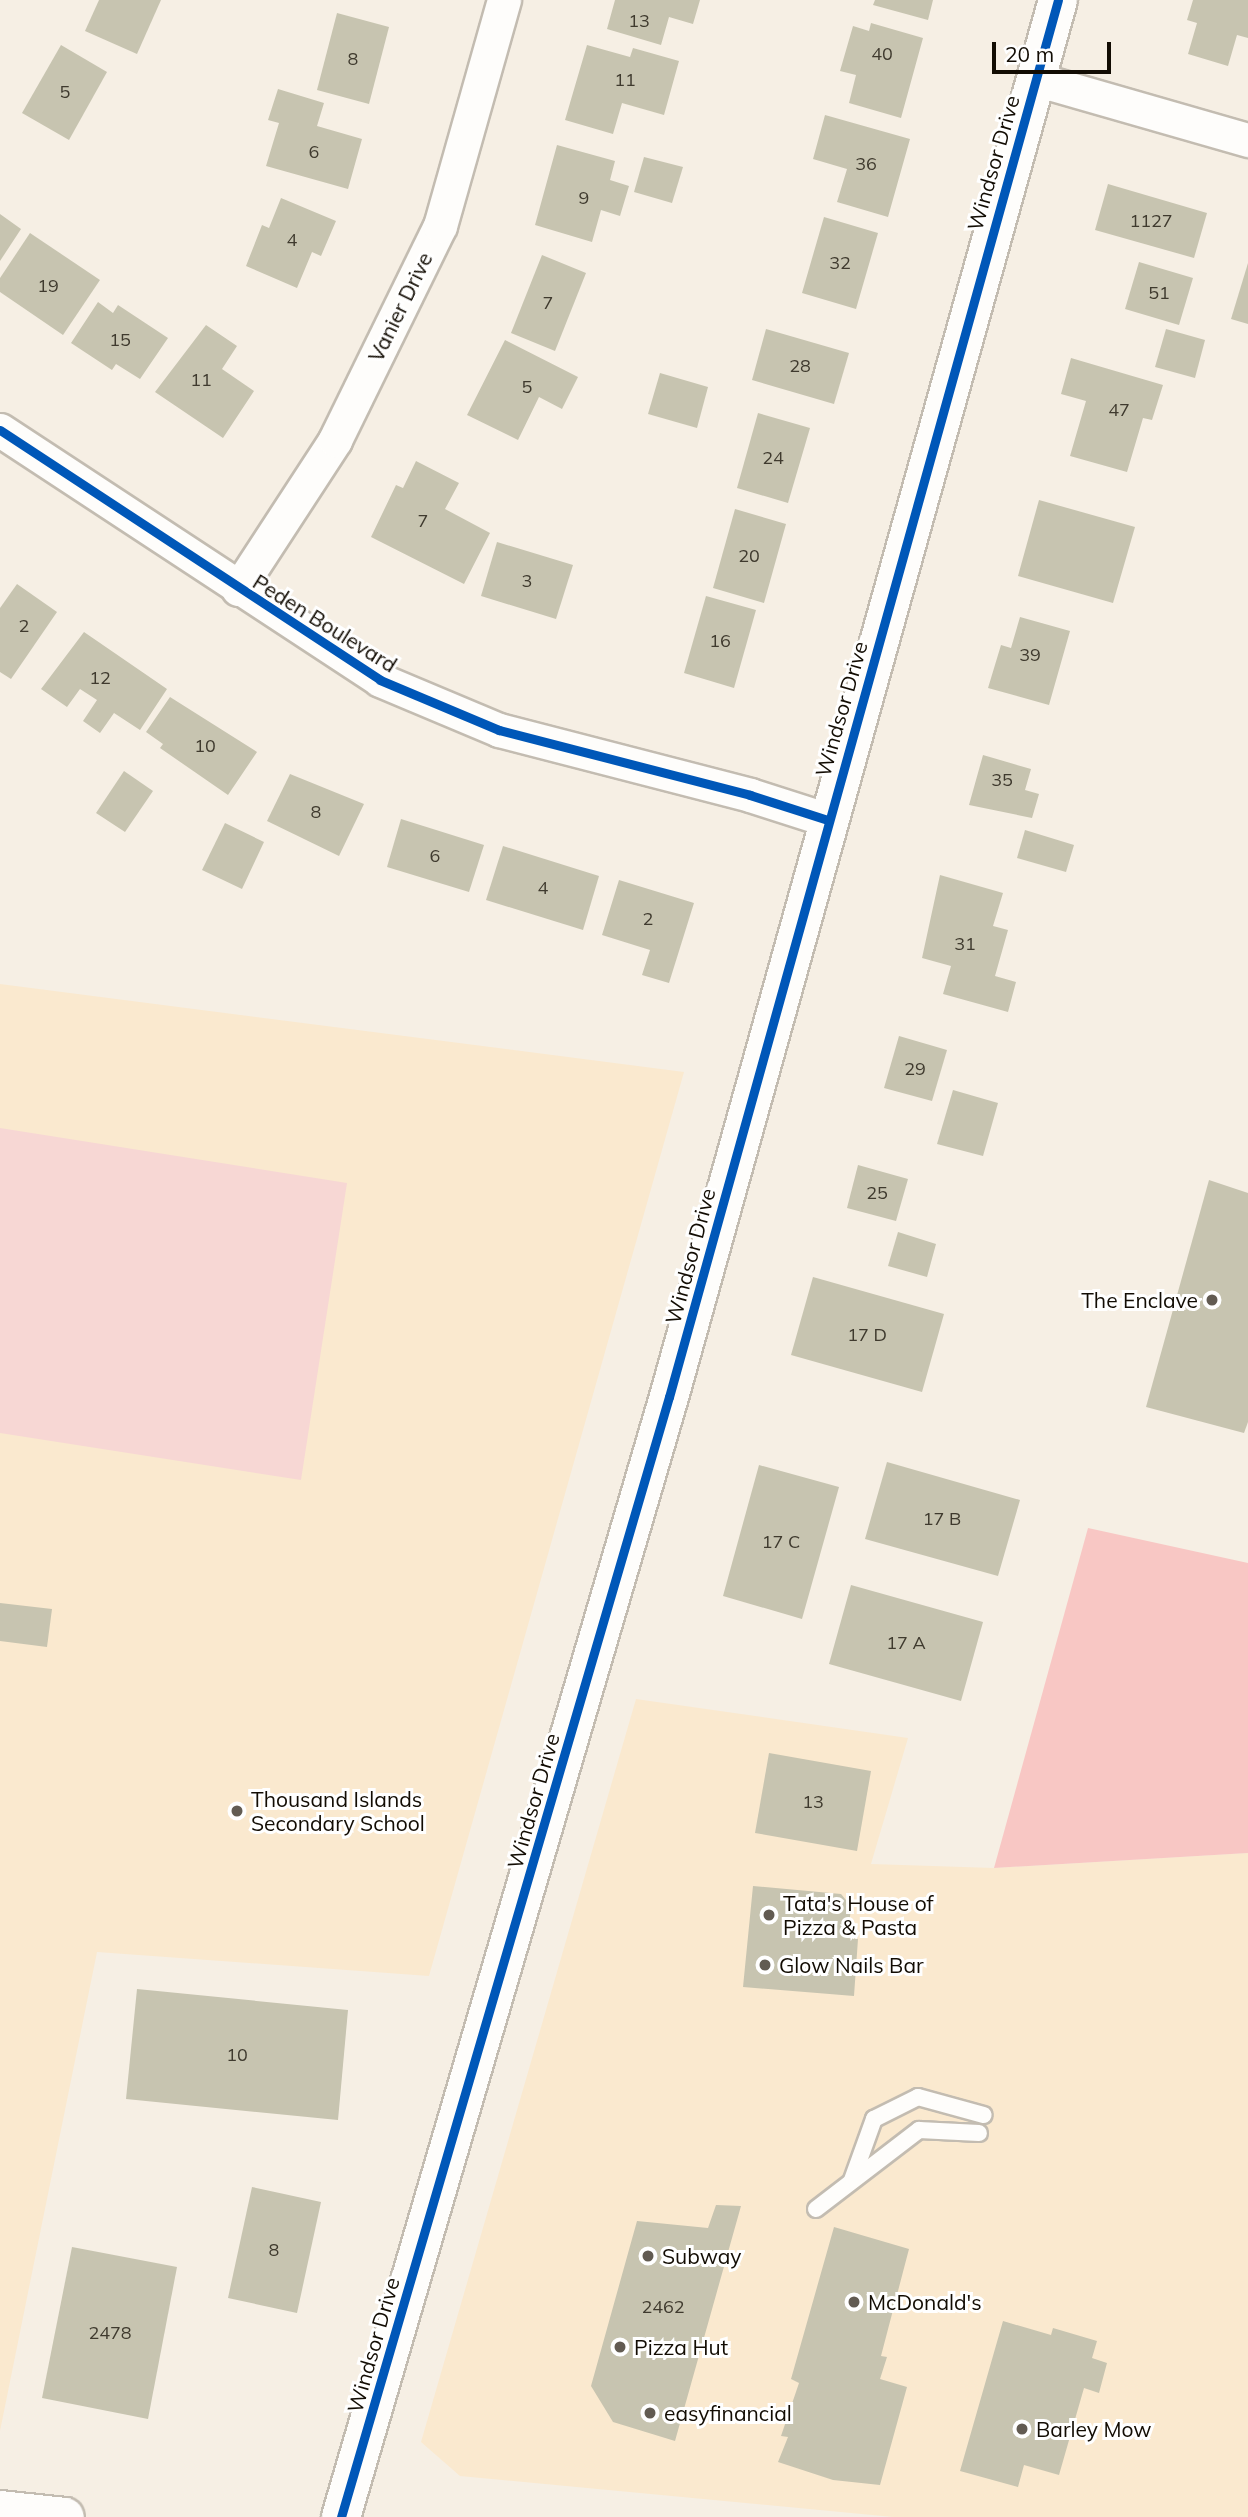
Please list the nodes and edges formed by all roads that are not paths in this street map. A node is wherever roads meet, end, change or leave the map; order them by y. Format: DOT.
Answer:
graph roads {
  1 [pos="504,0"];
  2 [pos="1058,0"];
  3 [pos="1035,79"];
  4 [pos="1248,140"];
  5 [pos="3,439"];
  6 [pos="238,589"];
  7 [pos="828,820"];
  8 [pos="984,2115"];
  9 [pos="979,2133"];
  10 [pos="852,2180"];
  11 [pos="816,2209"];
  12 [pos="0,2510"];
  13 [pos="65,2517"];
  14 [pos="341,2517"];
  1 -- 6 [label="street, Vanier Drive"];
  2 -- 3 [label="street, Windsor Drive"];
  3 -- 4 [label="street"];
  3 -- 7 [label="street, Windsor Drive"];
  5 -- 6 [label="street, Peden Boulevard"];
  6 -- 7 [label="street, Peden Boulevard"];
  7 -- 14 [label="street, Windsor Drive"];
  8 -- 10 [label="lane"];
  9 -- 10 [label="lane"];
  10 -- 11 [label="lane"];
  12 -- 13 [label="street"];
}
